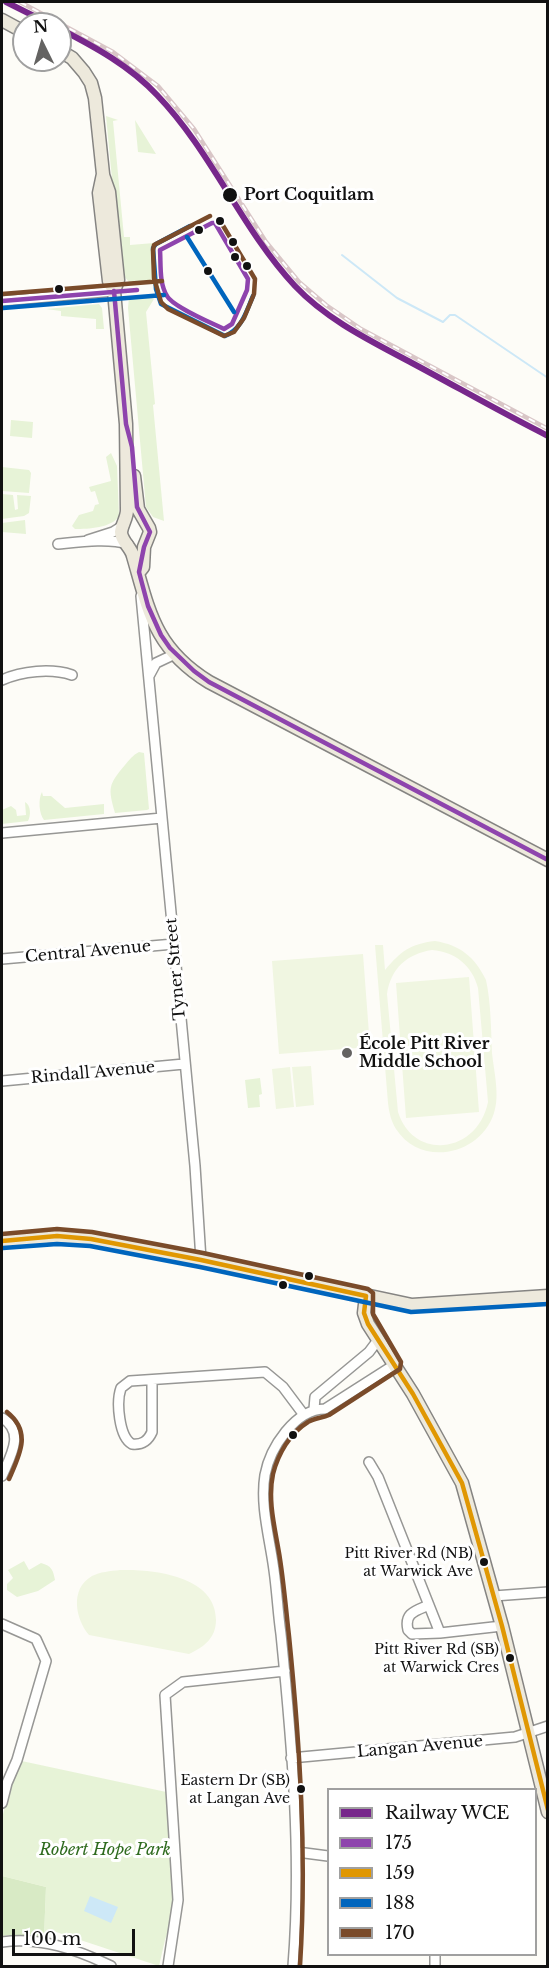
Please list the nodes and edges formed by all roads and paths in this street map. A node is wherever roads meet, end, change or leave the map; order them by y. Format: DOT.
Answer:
graph roads {
  1 [pos="72,60"];
  2 [pos="114,291"];
  3 [pos="2,302"];
  4 [pos="126,424"];
  5 [pos="143,520"];
  6 [pos="124,524"];
  7 [pos="83,542"];
  8 [pos="146,542"];
  9 [pos="58,544"];
  10 [pos="128,544"];
  11 [pos="139,572"];
  12 [pos="175,654"];
  13 [pos="72,675"];
  14 [pos="149,678"];
  15 [pos="2,680"];
  16 [pos="162,818"];
  17 [pos="2,833"];
  18 [pos="548,860"];
  19 [pos="174,944"];
  20 [pos="2,959"];
  21 [pos="184,1064"];
  22 [pos="2,1081"];
  23 [pos="2,1241"];
  24 [pos="201,1260"];
  25 [pos="366,1296"];
  26 [pos="548,1296"];
  27 [pos="378,1340"];
  28 [pos="394,1365"];
  29 [pos="152,1380"];
  30 [pos="314,1409"];
  31 [pos="304,1415"];
  32 [pos="2,1418"];
  33 [pos="369,1462"];
  34 [pos="2,1476"];
  35 [pos="548,1592"];
  36 [pos="494,1596"];
  37 [pos="429,1605"];
  38 [pos="2,1624"];
  39 [pos="502,1626"];
  40 [pos="440,1633"];
  41 [pos="285,1671"];
  42 [pos="548,1726"];
  43 [pos="528,1734"];
  44 [pos="291,1758"];
  45 [pos="2,1803"];
  46 [pos="548,1812"];
  47 [pos="297,1852"];
  48 [pos="327,1856"];
  49 [pos="2,1942"];
  50 [pos="111,1966"];
  51 [pos="168,1966"];
  52 [pos="293,1966"];
  1 -- 2 [label="main road"];
  2 -- 3 [label="street"];
  2 -- 4 [label="main road"];
  4 -- 5 [label="main road"];
  4 -- 6 [label="main road"];
  5 -- 6 [label="main road"];
  5 -- 8 [label="main road"];
  6 -- 7 [label="street"];
  6 -- 10 [label="main road"];
  7 -- 9 [label="street"];
  7 -- 10 [label="street"];
  8 -- 10 [label="main road"];
  8 -- 11 [label="main road"];
  10 -- 11 [label="main road"];
  11 -- 12 [label="main road"];
  11 -- 14 [label="street, Tyner Street"];
  12 -- 14 [label="street"];
  12 -- 18 [label="main road"];
  13 -- 15 [label="street"];
  14 -- 16 [label="street, Tyner Street"];
  16 -- 17 [label="street"];
  16 -- 19 [label="street, Tyner Street"];
  19 -- 20 [label="street, Central Avenue"];
  19 -- 21 [label="street, Tyner Street"];
  21 -- 22 [label="street, Rindall Avenue"];
  21 -- 24 [label="street, Tyner Street"];
  23 -- 24 [label="main road"];
  24 -- 25 [label="main road"];
  25 -- 26 [label="main road"];
  25 -- 27 [label="main road"];
  27 -- 28 [label="main road"];
  27 -- 30 [label="street"];
  28 -- 30 [label="street"];
  28 -- 36 [label="main road"];
  29 -- 29 [label="street"];
  29 -- 31 [label="street"];
  30 -- 31 [label="street"];
  31 -- 41 [label="street"];
  32 -- 34 [label="street"];
  33 -- 37 [label="street"];
  35 -- 36 [label="street"];
  36 -- 39 [label="main road"];
  37 -- 40 [label="street"];
  37 -- 40 [label="street"];
  38 -- 45 [label="street"];
  39 -- 40 [label="street"];
  39 -- 43 [label="main road"];
  41 -- 44 [label="street"];
  41 -- 51 [label="street"];
  42 -- 43 [label="street, Langan Avenue"];
  43 -- 44 [label="street, Langan Avenue"];
  43 -- 46 [label="main road"];
  44 -- 47 [label="street"];
  47 -- 48 [label="street"];
  47 -- 52 [label="street"];
  49 -- 50 [label="street"];
}
